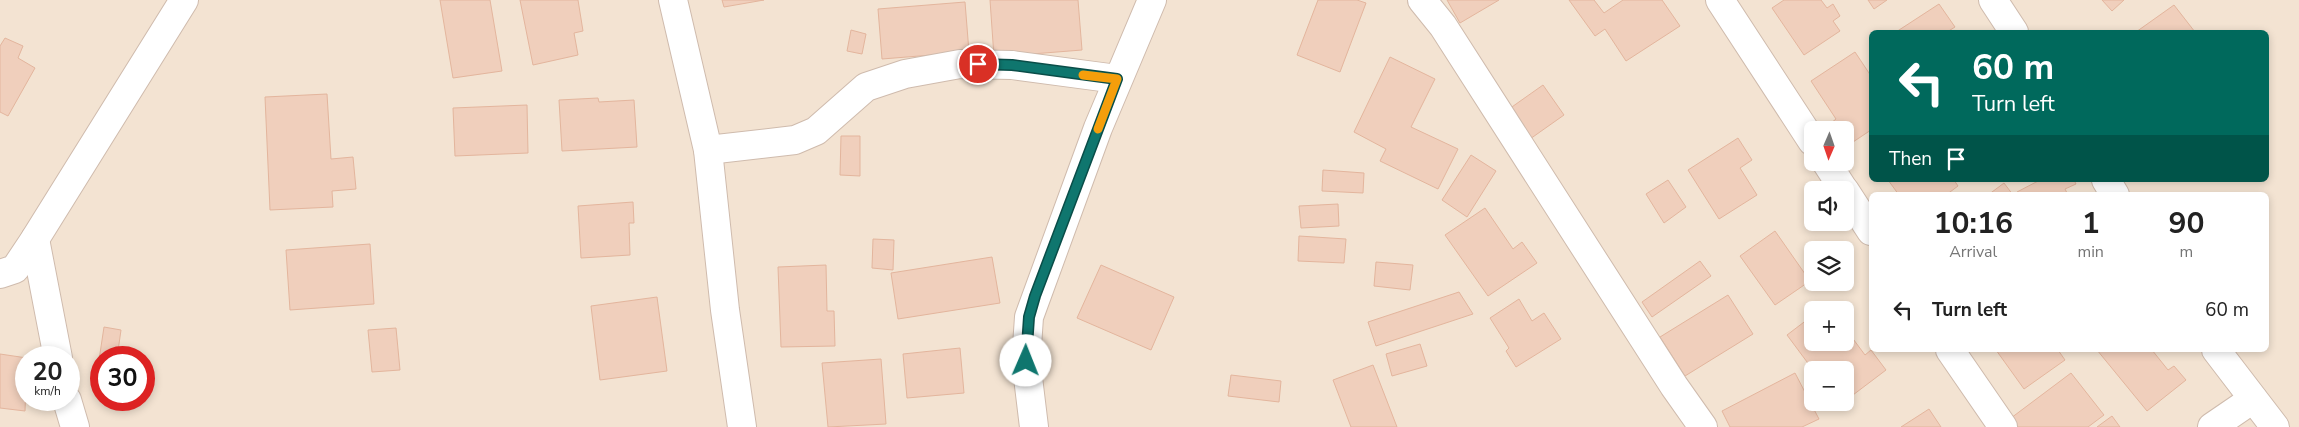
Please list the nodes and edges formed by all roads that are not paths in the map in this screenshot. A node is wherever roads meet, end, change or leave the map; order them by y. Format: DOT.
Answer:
graph roads {
  1 [pos="184,0"];
  2 [pos="673,0"];
  3 [pos="1152,0"];
  4 [pos="1422,0"];
  5 [pos="1720,0"];
  6 [pos="1993,0"];
  7 [pos="2013,30"];
  8 [pos="1117,79"];
  9 [pos="1804,129"];
  10 [pos="708,150"];
  11 [pos="1854,204"];
  12 [pos="1869,228"];
  13 [pos="35,239"];
  14 [pos="0,274"];
  15 [pos="56,346"];
  16 [pos="1951,352"];
  17 [pos="2217,352"];
  18 [pos="2252,399"];
  19 [pos="70,411"];
  20 [pos="75,427"];
  21 [pos="742,427"];
  22 [pos="1034,427"];
  23 [pos="1703,427"];
  24 [pos="2003,427"];
  25 [pos="2212,427"];
  26 [pos="2274,427"];
  1 -- 13 [label="street"];
  2 -- 10 [label="street"];
  3 -- 8 [label="street"];
  4 -- 23 [label="street"];
  5 -- 9 [label="street"];
  6 -- 7 [label="street"];
  8 -- 10 [label="street"];
  8 -- 22 [label="street"];
  10 -- 21 [label="street"];
  11 -- 12 [label="street"];
  13 -- 14 [label="street"];
  13 -- 15 [label="street"];
  16 -- 24 [label="street"];
  17 -- 18 [label="street"];
  18 -- 25 [label="street"];
  18 -- 26 [label="street"];
  19 -- 20 [label="street"];
}
